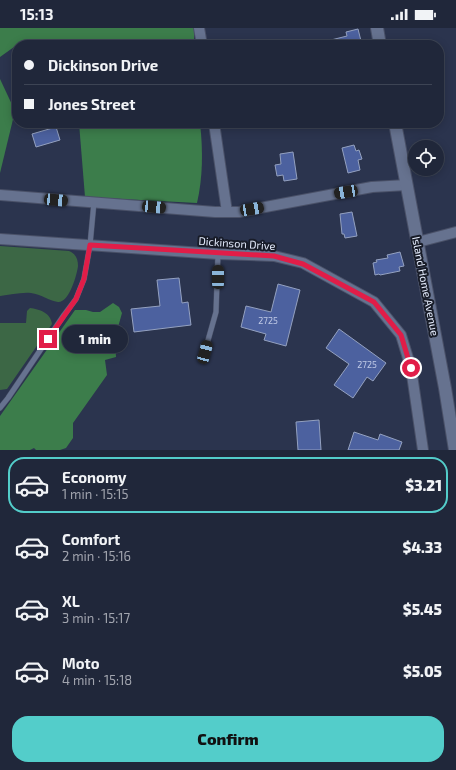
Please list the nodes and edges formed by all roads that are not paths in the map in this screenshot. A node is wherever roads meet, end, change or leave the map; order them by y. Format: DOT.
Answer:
graph roads {
  1 [pos="199,28"];
  2 [pos="377,28"];
  3 [pos="201,40"];
  4 [pos="379,40"];
  5 [pos="215,128"];
  6 [pos="396,128"];
  7 [pos="407,185"];
  8 [pos="0,195"];
  9 [pos="94,202"];
  10 [pos="227,212"];
  11 [pos="456,232"];
  12 [pos="0,239"];
  13 [pos="418,242"];
  14 [pos="90,245"];
  15 [pos="218,254"];
  16 [pos="205,352"];
  17 [pos="0,408"];
  18 [pos="422,450"];
  19 [pos="455,450"];
  1 -- 3 [label="street"];
  2 -- 4 [label="street"];
  5 -- 10 [label="street"];
  6 -- 7 [label="street, Island Home Avenue"];
  7 -- 10 [label="street"];
  7 -- 13 [label="street, Island Home Avenue"];
  8 -- 9 [label="street"];
  9 -- 10 [label="street"];
  9 -- 14 [label="lane"];
  11 -- 13 [label="street"];
  12 -- 14 [label="street, Dickinson Drive"];
  13 -- 19 [label="street, Island Home Avenue"];
  14 -- 15 [label="street, Dickinson Drive"];
  14 -- 17 [label="lane"];
  15 -- 16 [label="lane"];
  15 -- 18 [label="street, Dickinson Drive"];
}
